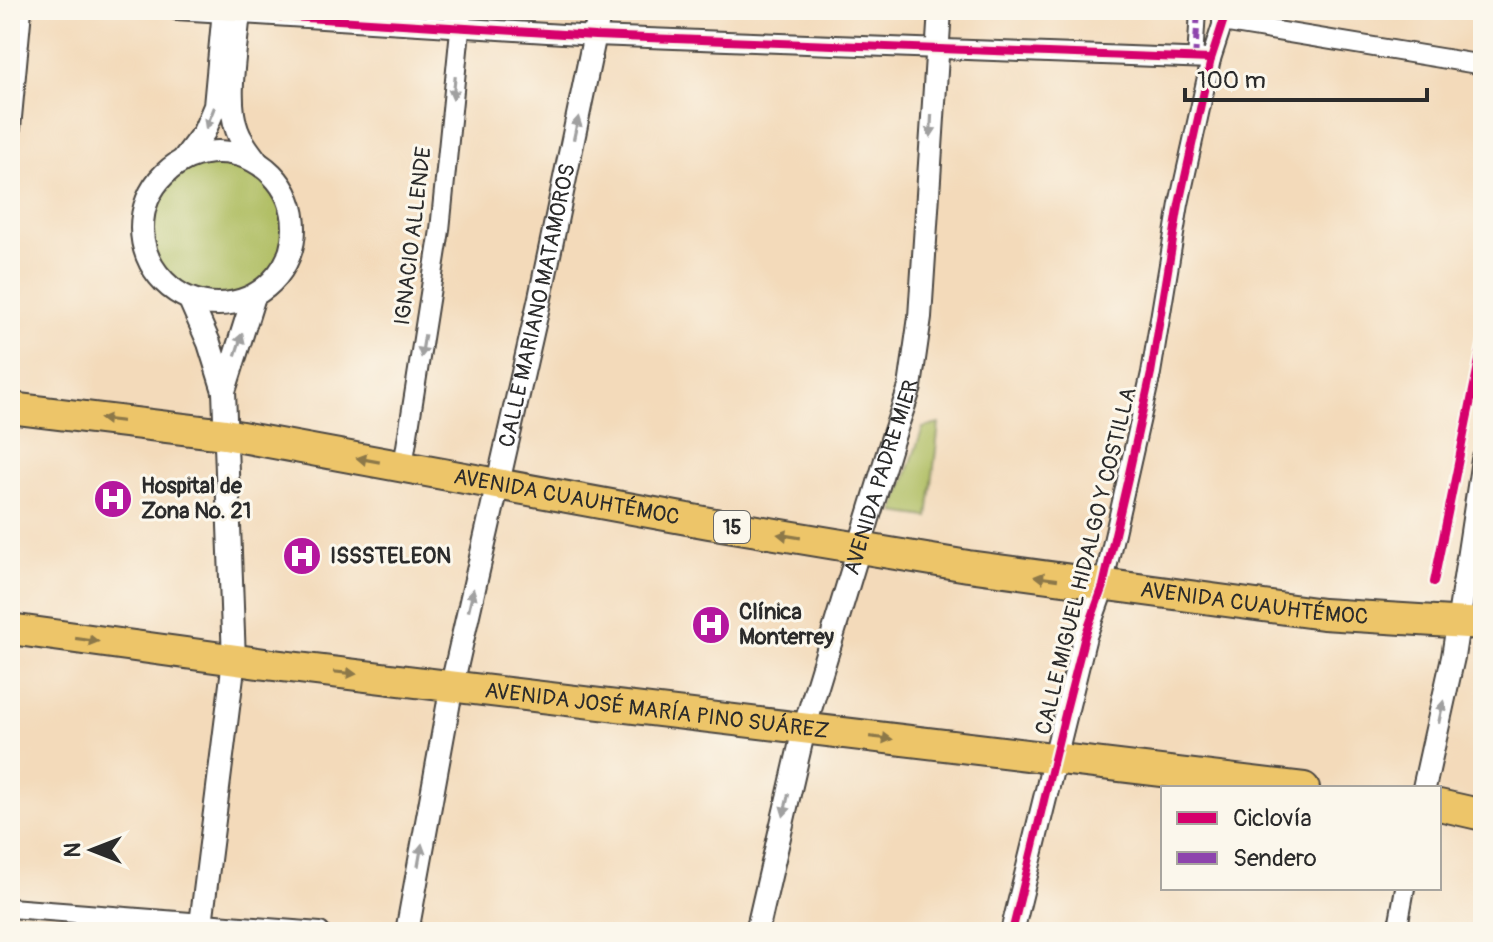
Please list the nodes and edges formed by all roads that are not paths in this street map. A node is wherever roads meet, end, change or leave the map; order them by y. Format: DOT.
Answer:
graph roads {
  1 [pos="22,10"];
  2 [pos="176,10"];
  3 [pos="600,10"];
  4 [pos="940,10"];
  5 [pos="1198,10"];
  6 [pos="232,12"];
  7 [pos="1224,16"];
  8 [pos="461,18"];
  9 [pos="595,36"];
  10 [pos="936,48"];
  11 [pos="1203,60"];
  12 [pos="1483,65"];
  13 [pos="10,139"];
  14 [pos="183,160"];
  15 [pos="258,163"];
  16 [pos="254,296"];
  17 [pos="190,300"];
  18 [pos="224,391"];
  19 [pos="10,408"];
  20 [pos="225,434"];
  21 [pos="1483,460"];
  22 [pos="403,466"];
  23 [pos="498,485"];
  24 [pos="858,546"];
  25 [pos="1103,586"];
  26 [pos="1474,620"];
  27 [pos="10,629"];
  28 [pos="234,660"];
  29 [pos="452,685"];
  30 [pos="804,729"];
  31 [pos="1055,760"];
  32 [pos="1286,786"];
  33 [pos="1424,786"];
  34 [pos="1483,801"];
  35 [pos="1441,802"];
  36 [pos="1441,803"];
  37 [pos="1483,815"];
  38 [pos="1405,890"];
  39 [pos="10,908"];
  40 [pos="201,928"];
  41 [pos="320,932"];
  42 [pos="407,932"];
  43 [pos="757,932"];
  44 [pos="1012,932"];
  45 [pos="1397,932"];
  1 -- 13 [label="street"];
  2 -- 6 [label="street"];
  3 -- 9 [label="street, CALLE MARIANO MATAMOROS"];
  4 -- 10 [label="street, AVENIDA PADRE MIER"];
  5 -- 11 [label="street"];
  6 -- 8 [label="street"];
  6 -- 14 [label="street, one-way"];
  6 -- 15 [label="street"];
  7 -- 11 [label="street, CALLE MIGUEL HIDALGO Y COSTILLA"];
  7 -- 12 [label="street"];
  8 -- 9 [label="street"];
  8 -- 22 [label="street, IGNACIO ALLENDE, one-way"];
  9 -- 10 [label="street"];
  23 -- 9 [label="street, CALLE MARIANO MATAMOROS, one-way"];
  10 -- 11 [label="street"];
  10 -- 24 [label="street, AVENIDA PADRE MIER, one-way"];
  11 -- 25 [label="street, CALLE MIGUEL HIDALGO Y COSTILLA"];
  14 -- 15 [label="street"];
  14 -- 17 [label="street"];
  15 -- 16 [label="street"];
  16 -- 17 [label="street"];
  18 -- 16 [label="street, one-way"];
  17 -- 18 [label="street"];
  18 -- 20 [label="street"];
  20 -- 19 [label="highway, AVENIDA CUAUHTÉMOC / 15, one-way"];
  22 -- 20 [label="highway, AVENIDA CUAUHTÉMOC / 15, one-way"];
  20 -- 28 [label="street"];
  21 -- 26 [label="street"];
  22 -- 23 [label="highway, AVENIDA CUAUHTÉMOC / 15"];
  24 -- 23 [label="highway, AVENIDA CUAUHTÉMOC / 15, one-way"];
  29 -- 23 [label="street, CALLE MARIANO MATAMOROS, one-way"];
  25 -- 24 [label="highway, AVENIDA CUAUHTÉMOC / 15, one-way"];
  24 -- 30 [label="street, AVENIDA PADRE MIER"];
  25 -- 26 [label="highway, AVENIDA CUAUHTÉMOC / 15"];
  25 -- 31 [label="street, CALLE MIGUEL HIDALGO Y COSTILLA"];
  33 -- 26 [label="street, one-way"];
  27 -- 28 [label="highway, AVENIDA JOSÉ MARÍA PINO SUÁREZ, one-way"];
  28 -- 29 [label="highway, AVENIDA JOSÉ MARÍA PINO SUÁREZ, one-way"];
  28 -- 40 [label="street"];
  29 -- 30 [label="highway, AVENIDA JOSÉ MARÍA PINO SUÁREZ"];
  42 -- 29 [label="street, CALLE MARIANO MATAMOROS, one-way"];
  30 -- 31 [label="highway, AVENIDA JOSÉ MARÍA PINO SUÁREZ, one-way"];
  30 -- 43 [label="street, AVENIDA PADRE MIER, one-way"];
  31 -- 32 [label="highway, AVENIDA JOSÉ MARÍA PINO SUÁREZ"];
  31 -- 44 [label="street, CALLE MIGUEL HIDALGO Y COSTILLA"];
  34 -- 35 [label="highway"];
  36 -- 37 [label="highway"];
  38 -- 45 [label="street"];
  39 -- 40 [label="street"];
  40 -- 41 [label="street"];
}
